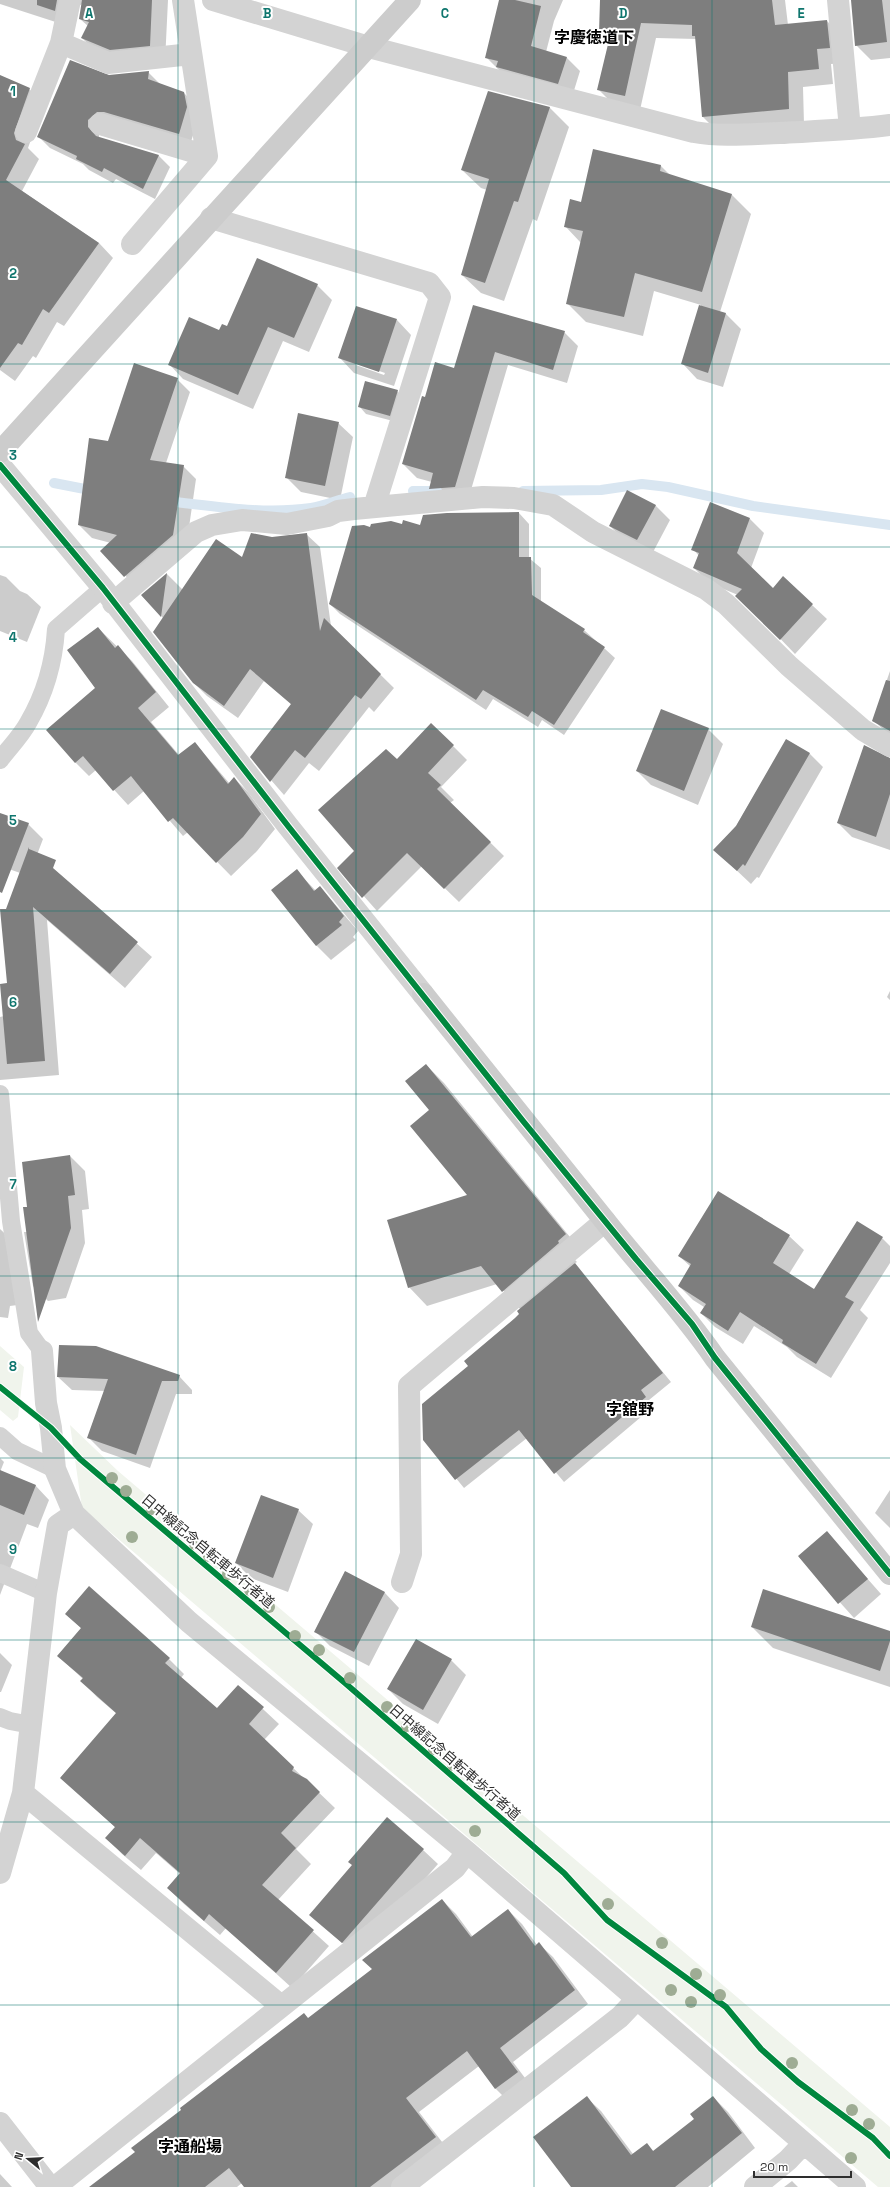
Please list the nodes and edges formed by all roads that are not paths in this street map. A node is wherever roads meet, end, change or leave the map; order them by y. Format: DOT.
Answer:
graph roads {
  1 [pos="70,0"];
  2 [pos="183,0"];
  3 [pos="213,0"];
  4 [pos="410,0"];
  5 [pos="838,0"];
  6 [pos="61,43"];
  7 [pos="369,46"];
  8 [pos="191,54"];
  9 [pos="100,124"];
  10 [pos="890,125"];
  11 [pos="850,129"];
  12 [pos="26,132"];
  13 [pos="207,156"];
  14 [pos="211,218"];
  15 [pos="132,244"];
  16 [pos="0,452"];
  17 [pos="0,465"];
  18 [pos="374,507"];
  19 [pos="108,596"];
  20 [pos="890,746"];
  21 [pos="0,760"];
  22 [pos="0,1094"];
  23 [pos="605,1221"];
  24 [pos="42,1351"];
  25 [pos="0,1436"];
  26 [pos="55,1469"];
  27 [pos="74,1514"];
  28 [pos="0,1573"];
  29 [pos="890,1574"];
  30 [pos="402,1582"];
  31 [pos="46,1593"];
  32 [pos="0,1717"];
  33 [pos="31,1725"];
  34 [pos="24,1793"];
  35 [pos="467,1852"];
  36 [pos="0,1873"];
  37 [pos="637,1999"];
  38 [pos="280,2005"];
  39 [pos="0,2123"];
  40 [pos="804,2143"];
  41 [pos="50,2187"];
  42 [pos="55,2187"];
  43 [pos="402,2187"];
  44 [pos="755,2187"];
  45 [pos="855,2187"];
  1 -- 6 [label="street"];
  2 -- 8 [label="street"];
  3 -- 7 [label="street"];
  4 -- 7 [label="street"];
  5 -- 11 [label="street"];
  6 -- 8 [label="street"];
  6 -- 12 [label="street"];
  7 -- 11 [label="street"];
  7 -- 14 [label="street"];
  8 -- 13 [label="street"];
  9 -- 13 [label="street"];
  10 -- 11 [label="street"];
  13 -- 15 [label="street"];
  14 -- 16 [label="street"];
  14 -- 18 [label="street"];
  17 -- 19 [label="street"];
  18 -- 19 [label="street"];
  18 -- 20 [label="street"];
  19 -- 21 [label="lane"];
  19 -- 23 [label="street"];
  22 -- 24 [label="lane"];
  23 -- 29 [label="street"];
  23 -- 30 [label="street"];
  24 -- 26 [label="street"];
  25 -- 26 [label="lane"];
  26 -- 27 [label="street"];
  27 -- 31 [label="street"];
  27 -- 35 [label="street"];
  28 -- 31 [label="lane"];
  31 -- 33 [label="street"];
  32 -- 33 [label="lane"];
  33 -- 34 [label="street"];
  34 -- 36 [label="street"];
  34 -- 38 [label="street"];
  35 -- 37 [label="street"];
  35 -- 38 [label="street"];
  37 -- 40 [label="street"];
  37 -- 43 [label="street"];
  38 -- 42 [label="street"];
  39 -- 41 [label="street"];
  40 -- 44 [label="street"];
  40 -- 45 [label="street"];
}
